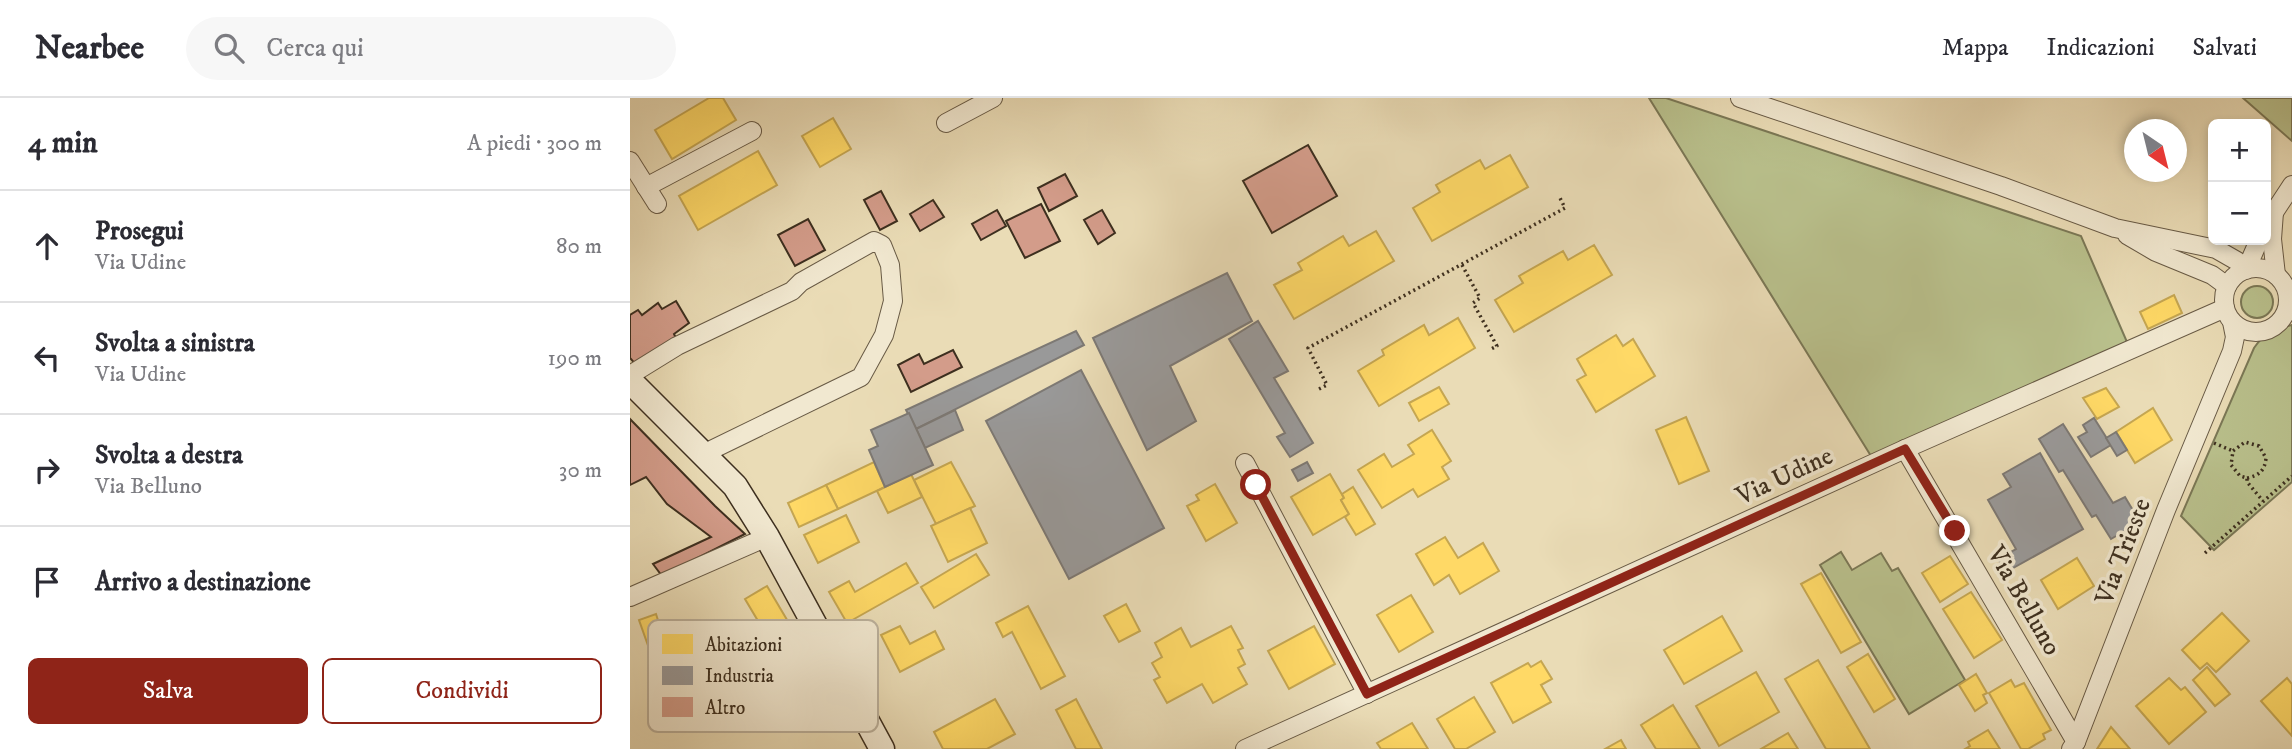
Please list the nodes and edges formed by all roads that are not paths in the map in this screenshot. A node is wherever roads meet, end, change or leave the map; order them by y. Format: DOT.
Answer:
graph roads {
  1 [pos="993,98"];
  2 [pos="1740,98"];
  3 [pos="946,122"];
  4 [pos="752,131"];
  5 [pos="630,160"];
  6 [pos="2292,185"];
  7 [pos="646,187"];
  8 [pos="657,204"];
  9 [pos="2271,216"];
  10 [pos="2115,228"];
  11 [pos="2271,232"];
  12 [pos="2210,245"];
  13 [pos="2257,245"];
  14 [pos="2205,246"];
  15 [pos="2194,268"];
  16 [pos="2246,270"];
  17 [pos="2276,275"];
  18 [pos="2227,286"];
  19 [pos="2290,293"];
  20 [pos="2228,315"];
  21 [pos="2288,318"];
  22 [pos="2258,333"];
  23 [pos="2223,372"];
  24 [pos="630,375"];
  25 [pos="630,381"];
  26 [pos="1905,449"];
  27 [pos="703,454"];
  28 [pos="1245,463"];
  29 [pos="767,537"];
  30 [pos="630,597"];
  31 [pos="812,620"];
  32 [pos="1367,694"];
  33 [pos="873,732"];
  34 [pos="2073,745"];
  35 [pos="882,749"];
  36 [pos="1245,749"];
  1 -- 3 [label="street"];
  2 -- 10 [label="street"];
  4 -- 7 [label="street"];
  5 -- 7 [label="street"];
  6 -- 9 [label="street"];
  7 -- 8 [label="street"];
  10 -- 14 [label="street"];
  10 -- 15 [label="street"];
  11 -- 17 [label="street"];
  12 -- 14 [label="street"];
  13 -- 16 [label="street"];
  14 -- 15 [label="street"];
  14 -- 16 [label="street"];
  15 -- 18 [label="street"];
  16 -- 17 [label="street"];
  16 -- 18 [label="street"];
  17 -- 19 [label="street"];
  18 -- 20 [label="street"];
  19 -- 21 [label="street"];
  20 -- 22 [label="street"];
  20 -- 23 [label="street, Via Trieste"];
  20 -- 26 [label="street, Via Udine"];
  21 -- 22 [label="street"];
  22 -- 23 [label="street, Via Trieste"];
  23 -- 34 [label="street, Via Trieste"];
  24 -- 27 [label="street"];
  25 -- 27 [label="main road"];
  26 -- 32 [label="street, Via Udine"];
  26 -- 34 [label="street, Via Belluno"];
  27 -- 29 [label="main road"];
  28 -- 32 [label="street"];
  29 -- 30 [label="street"];
  29 -- 31 [label="main road"];
  32 -- 36 [label="street, Via Udine"];
  33 -- 35 [label="main road"];
}
